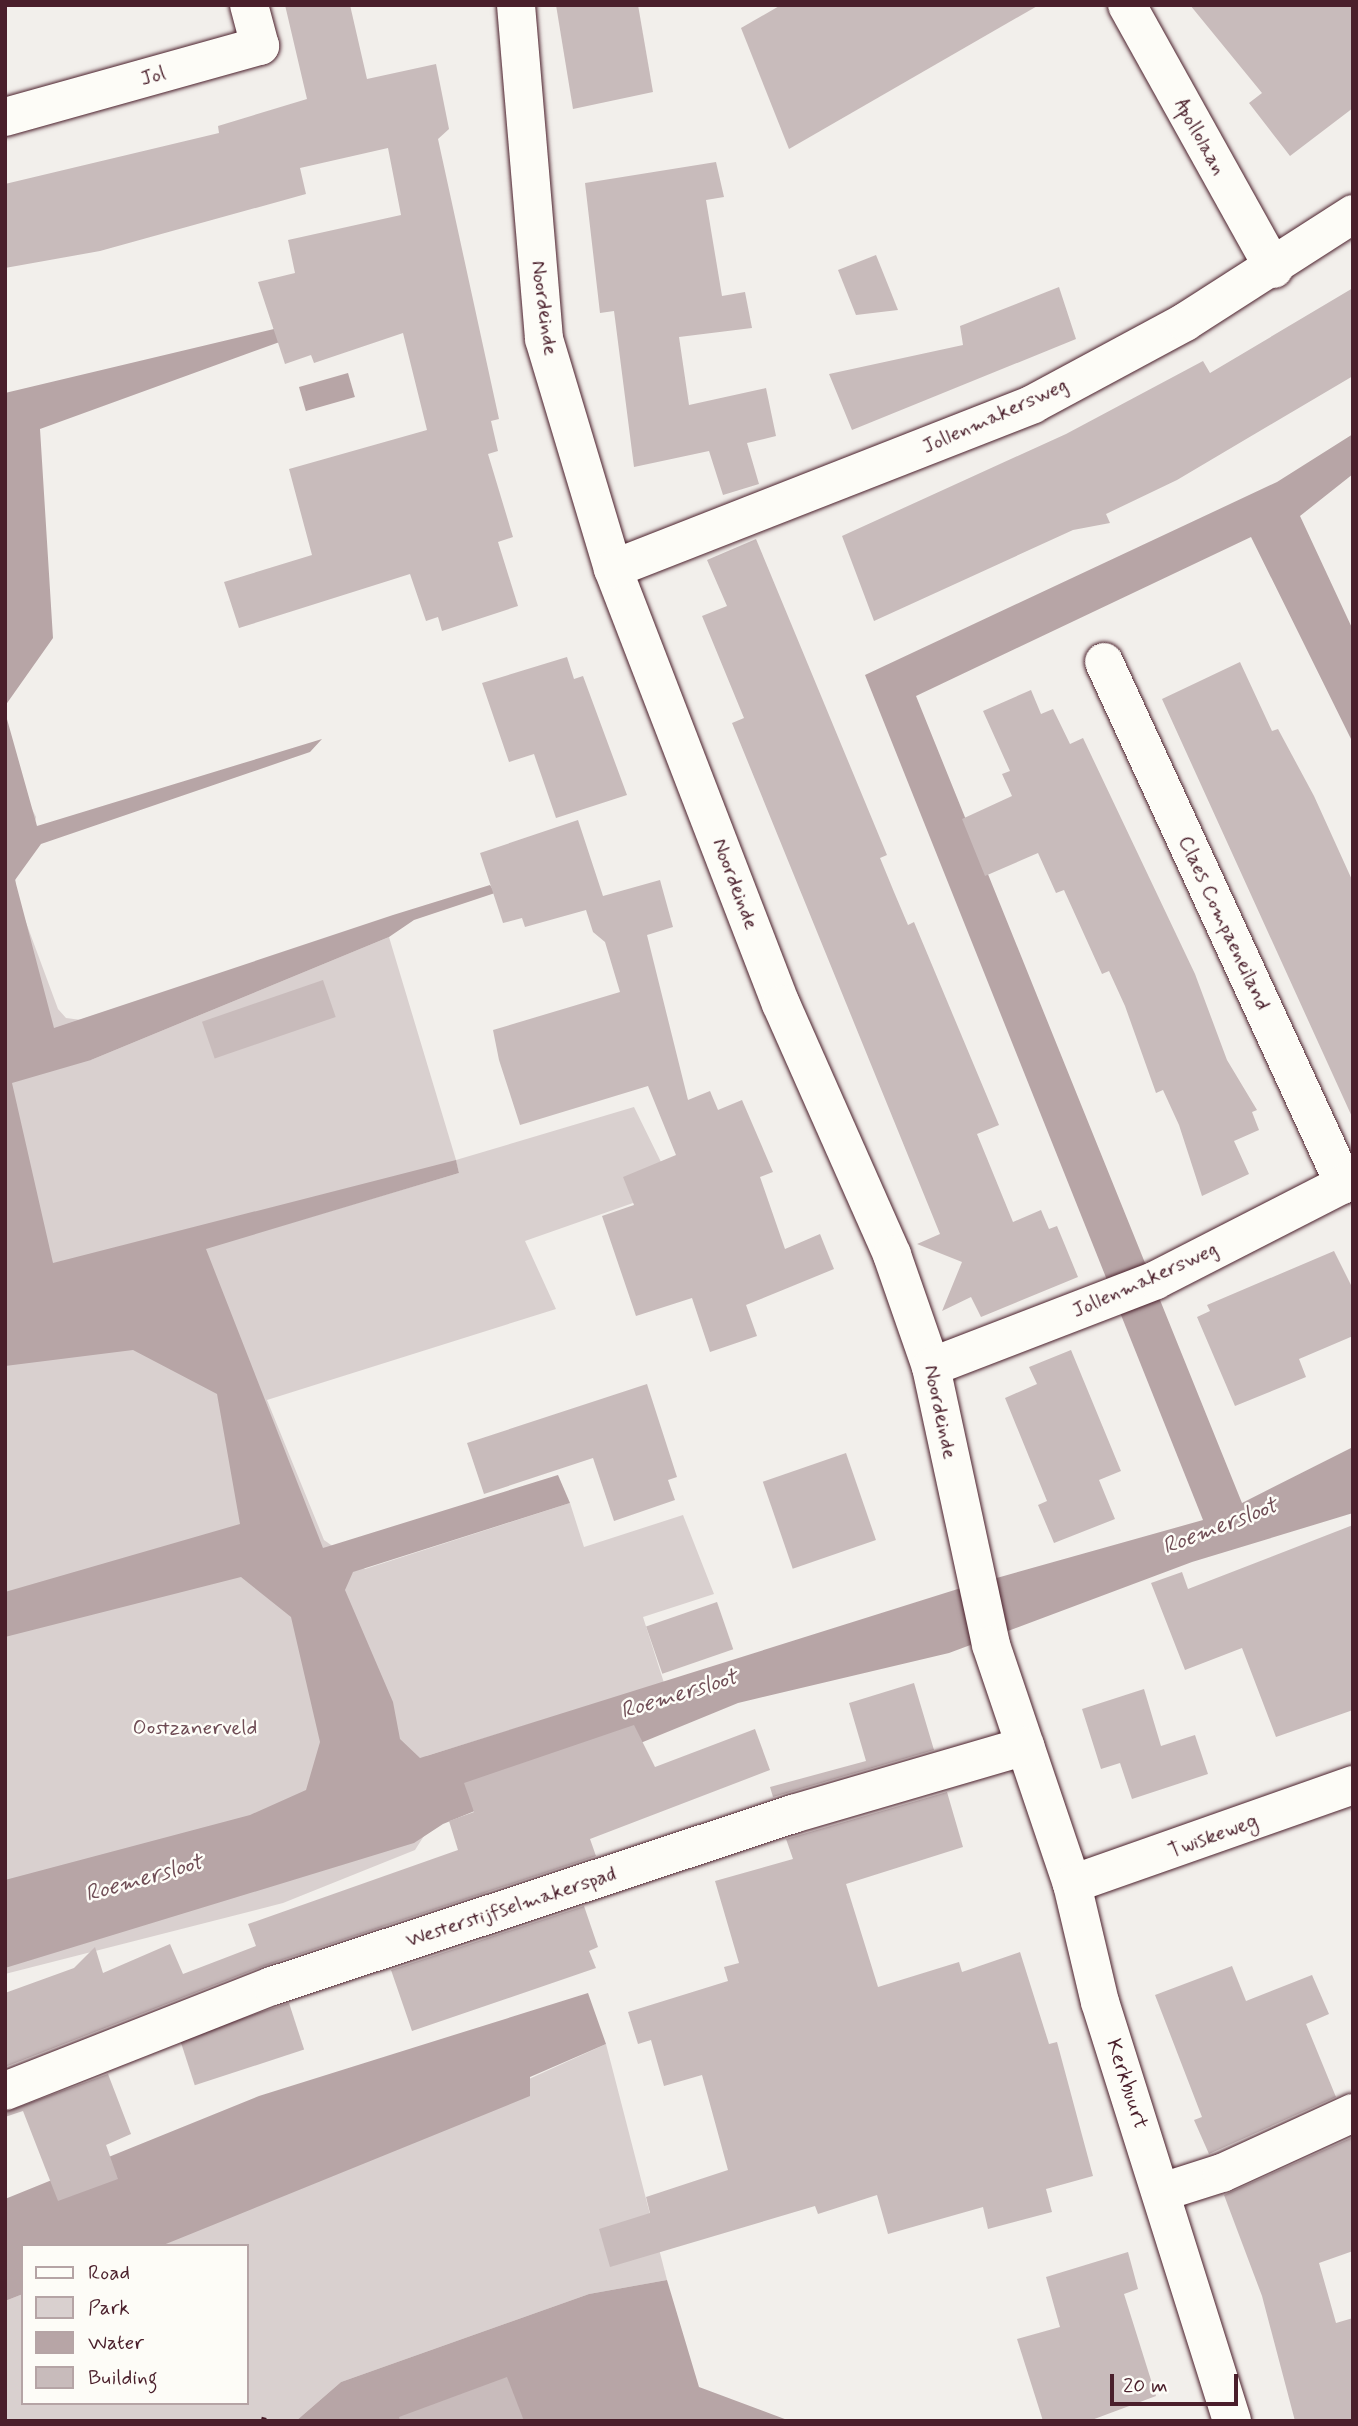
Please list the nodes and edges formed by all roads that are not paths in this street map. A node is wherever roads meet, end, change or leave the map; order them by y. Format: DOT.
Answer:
graph roads {
  1 [pos="249,5"];
  2 [pos="516,5"];
  3 [pos="1127,5"];
  4 [pos="5,117"];
  5 [pos="1353,214"];
  6 [pos="1274,269"];
  7 [pos="613,569"];
  8 [pos="1104,662"];
  9 [pos="1348,1181"];
  10 [pos="932,1367"];
  11 [pos="1025,1746"];
  12 [pos="1353,1785"];
  13 [pos="1072,1884"];
  14 [pos="5,2091"];
  15 [pos="1353,2113"];
  16 [pos="1162,2192"];
  17 [pos="1232,2421"];
  1 -- 4 [label="street, Jol"];
  2 -- 7 [label="street, Noordeinde"];
  3 -- 6 [label="street, Apollolaan"];
  5 -- 6 [label="street, Jollenmakersweg"];
  6 -- 7 [label="street, Jollenmakersweg"];
  7 -- 10 [label="street, Noordeinde"];
  8 -- 9 [label="street, Claes Compaeneiland"];
  9 -- 10 [label="street, Jollenmakersweg"];
  10 -- 11 [label="street, Noordeinde"];
  11 -- 13 [label="street, Kerkbuurt"];
  11 -- 14 [label="street, Westerstijfselmakerspad"];
  12 -- 13 [label="street, Twiskeweg"];
  13 -- 16 [label="street, Kerkbuurt"];
  15 -- 16 [label="street"];
  16 -- 17 [label="street, Kerkbuurt"];
}
